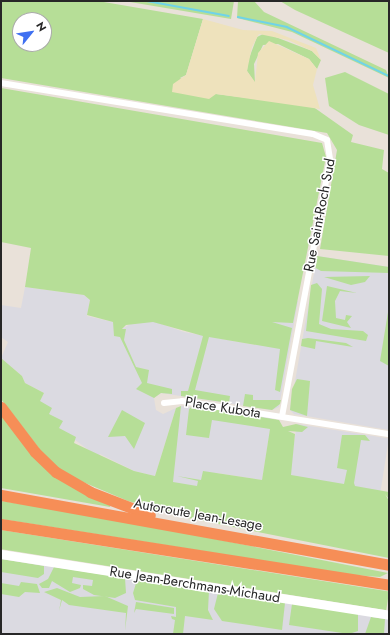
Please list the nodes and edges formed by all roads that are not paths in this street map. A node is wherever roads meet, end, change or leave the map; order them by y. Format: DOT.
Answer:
graph roads {
  1 [pos="1,83"];
  2 [pos="164,403"];
  3 [pos="1,407"];
  4 [pos="282,416"];
  5 [pos="389,434"];
  6 [pos="1,495"];
  7 [pos="169,523"];
  8 [pos="1,524"];
  9 [pos="1,554"];
  10 [pos="389,565"];
  11 [pos="389,585"];
  12 [pos="389,615"];
  1 -- 4 [label="street, Rue Saint-Roch Sud"];
  2 -- 4 [label="street, Place Kubota"];
  3 -- 7 [label="highway"];
  4 -- 5 [label="street"];
  6 -- 7 [label="highway, Autoroute Jean-Lesage"];
  7 -- 10 [label="highway, Autoroute Jean-Lesage"];
  8 -- 11 [label="highway"];
  9 -- 12 [label="street, Rue Jean-Berchmans-Michaud"];
}
